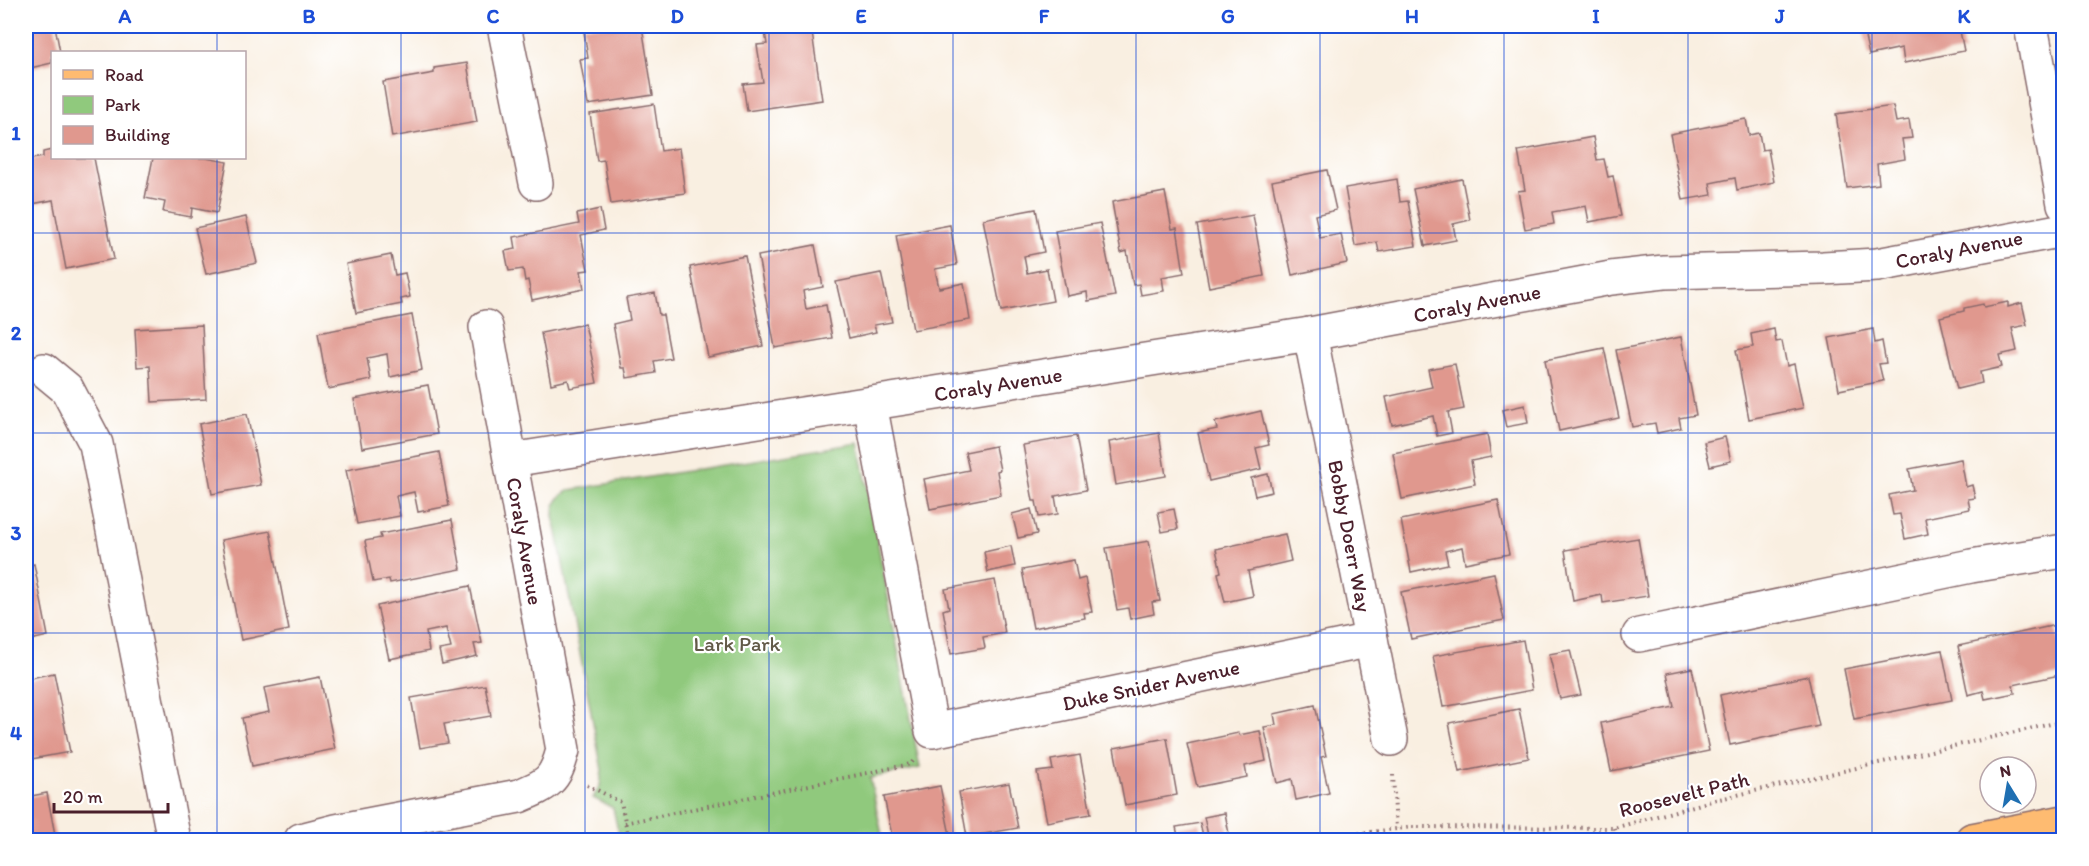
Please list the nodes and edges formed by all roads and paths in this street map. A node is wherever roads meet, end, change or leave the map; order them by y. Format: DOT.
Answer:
graph roads {
  1 [pos="504,26"];
  2 [pos="2031,26"];
  3 [pos="536,183"];
  4 [pos="2064,204"];
  5 [pos="2064,230"];
  6 [pos="486,327"];
  7 [pos="1311,334"];
  8 [pos="44,370"];
  9 [pos="870,404"];
  10 [pos="511,460"];
  11 [pos="2064,551"];
  12 [pos="1639,635"];
  13 [pos="1371,640"];
  14 [pos="2064,721"];
  15 [pos="932,731"];
  16 [pos="1390,739"];
  17 [pos="558,771"];
  18 [pos="2064,822"];
  19 [pos="625,823"];
  20 [pos="1614,828"];
  21 [pos="1396,829"];
  22 [pos="174,840"];
  23 [pos="302,840"];
  24 [pos="629,840"];
  25 [pos="1305,840"];
  26 [pos="1617,840"];
  27 [pos="1972,840"];
  1 -- 3 [label="street"];
  2 -- 4 [label="street"];
  5 -- 7 [label="street, Coraly Avenue"];
  6 -- 10 [label="street"];
  7 -- 9 [label="street, Coraly Avenue"];
  7 -- 13 [label="street, Bobby Doerr Way"];
  8 -- 22 [label="street"];
  9 -- 10 [label="street, Coraly Avenue"];
  9 -- 15 [label="street"];
  10 -- 17 [label="street, Coraly Avenue"];
  11 -- 12 [label="street"];
  13 -- 15 [label="street, Duke Snider Avenue"];
  13 -- 16 [label="street, Bobby Doerr Way"];
  14 -- 20 [label="path, Roosevelt Path"];
  15 -- 19 [label="path"];
  16 -- 21 [label="path"];
  17 -- 19 [label="path"];
  17 -- 23 [label="street"];
  18 -- 27 [label="main road"];
  19 -- 24 [label="path"];
  20 -- 21 [label="path, Roosevelt Path"];
  20 -- 26 [label="path"];
  21 -- 25 [label="path, Roosevelt Path"];
}
